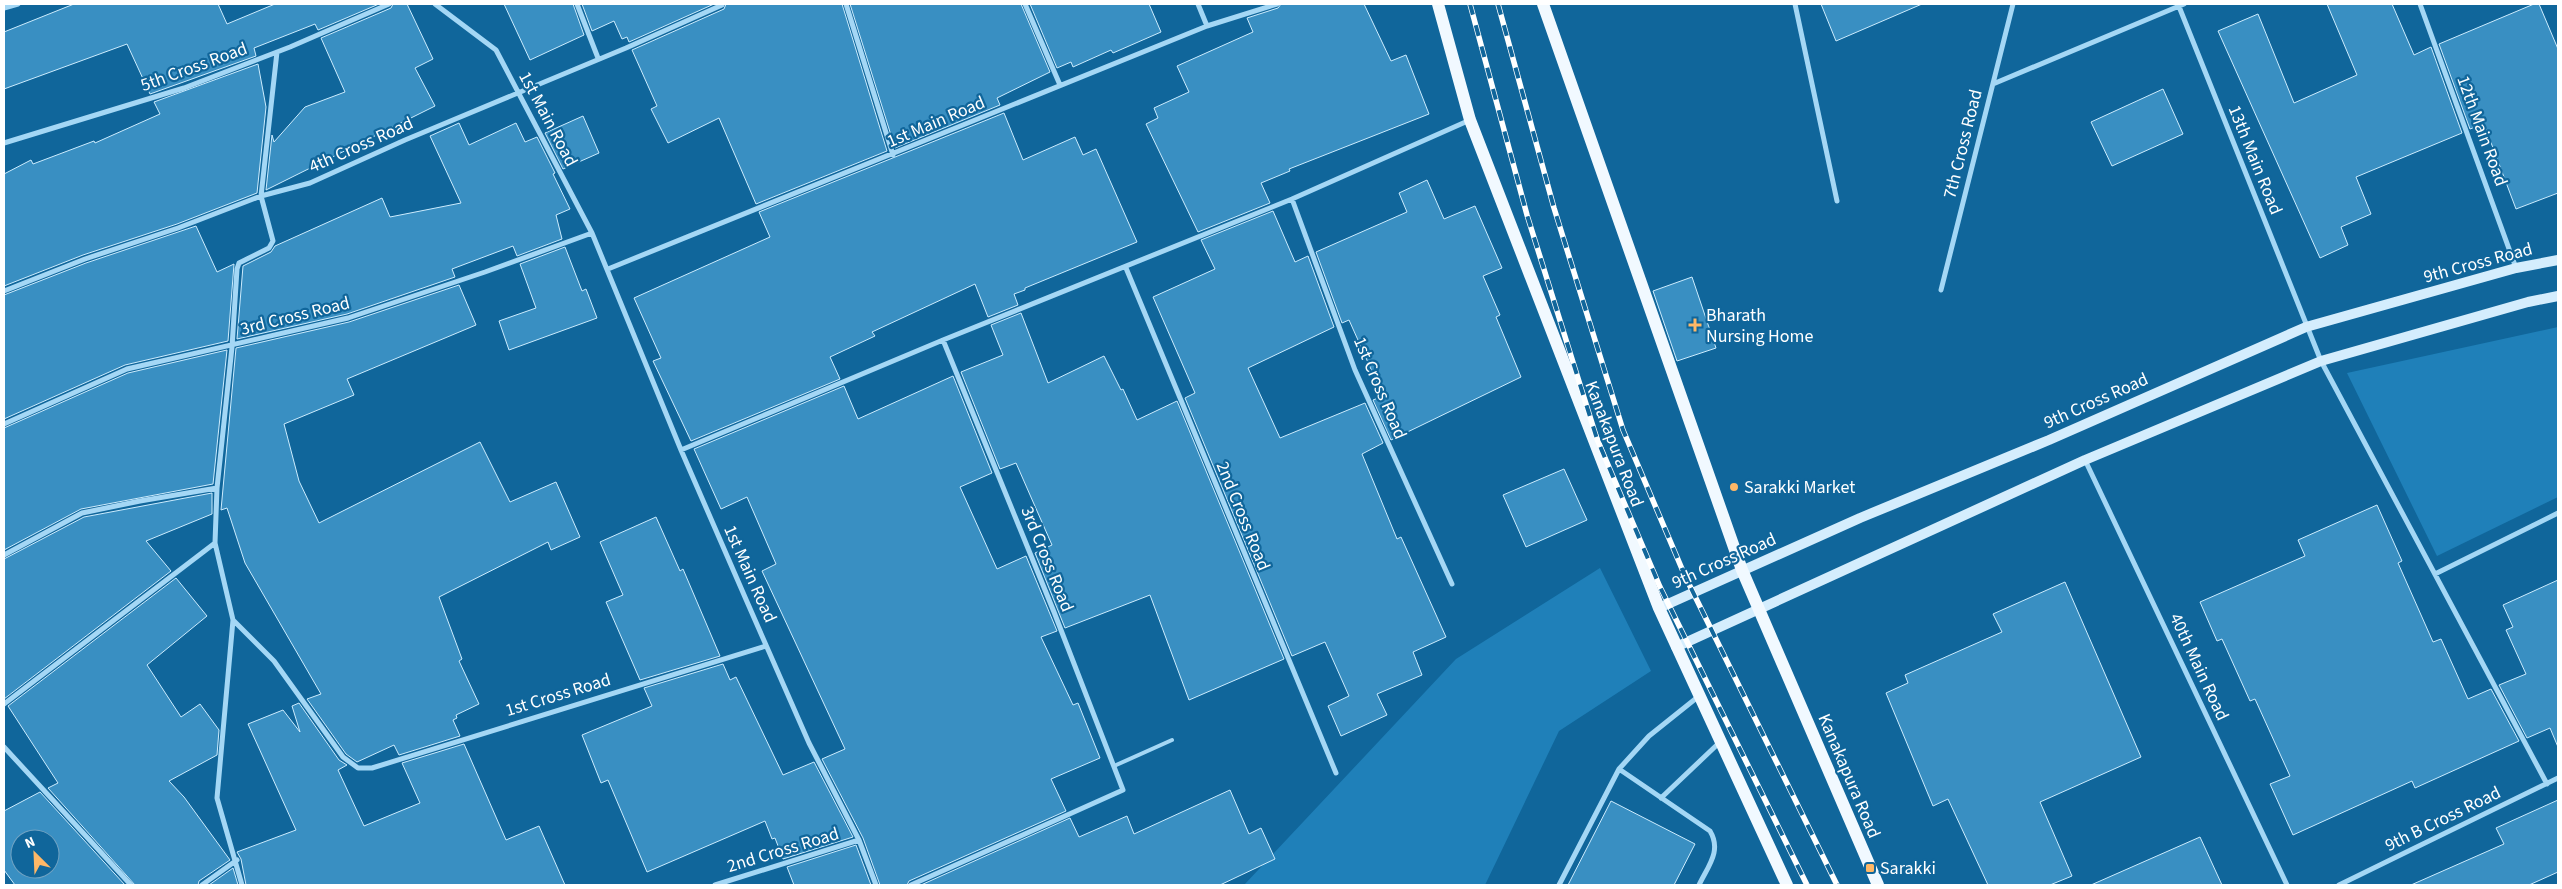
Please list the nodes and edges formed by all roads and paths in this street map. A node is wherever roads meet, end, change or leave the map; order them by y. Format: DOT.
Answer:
graph roads {
  1 [pos="18,4"];
  2 [pos="389,4"];
  3 [pos="435,4"];
  4 [pos="577,4"];
  5 [pos="846,4"];
  6 [pos="1025,4"];
  7 [pos="1198,4"];
  8 [pos="1277,4"];
  9 [pos="1438,4"];
  10 [pos="1543,4"];
  11 [pos="1795,4"];
  12 [pos="2013,4"];
  13 [pos="2180,4"];
  14 [pos="2420,4"];
  15 [pos="722,5"];
  16 [pos="4,8"];
  17 [pos="1207,26"];
  18 [pos="277,52"];
  19 [pos="598,58"];
  20 [pos="1993,84"];
  21 [pos="1060,85"];
  22 [pos="518,90"];
  23 [pos="1470,120"];
  24 [pos="4,144"];
  25 [pos="893,155"];
  26 [pos="261,196"];
  27 [pos="1292,199"];
  28 [pos="1837,201"];
  29 [pos="592,232"];
  30 [pos="2558,260"];
  31 [pos="1126,268"];
  32 [pos="2516,268"];
  33 [pos="608,269"];
  34 [pos="1941,290"];
  35 [pos="4,291"];
  36 [pos="2558,296"];
  37 [pos="2306,327"];
  38 [pos="943,340"];
  39 [pos="232,346"];
  40 [pos="2321,361"];
  41 [pos="4,424"];
  42 [pos="681,450"];
  43 [pos="2085,460"];
  44 [pos="217,488"];
  45 [pos="2558,513"];
  46 [pos="215,543"];
  47 [pos="4,555"];
  48 [pos="1742,570"];
  49 [pos="2435,574"];
  50 [pos="1452,584"];
  51 [pos="1659,608"];
  52 [pos="1758,609"];
  53 [pos="233,620"];
  54 [pos="766,646"];
  55 [pos="1676,647"];
  56 [pos="1699,696"];
  57 [pos="4,704"];
  58 [pos="1172,740"];
  59 [pos="1720,742"];
  60 [pos="4,747"];
  61 [pos="1114,766"];
  62 [pos="1619,769"];
  63 [pos="1336,773"];
  64 [pos="2558,778"];
  65 [pos="2547,784"];
  66 [pos="1661,798"];
  67 [pos="859,840"];
  68 [pos="236,860"];
  69 [pos="130,885"];
  70 [pos="202,885"];
  71 [pos="242,885"];
  72 [pos="715,885"];
  73 [pos="876,885"];
  74 [pos="911,885"];
  75 [pos="1559,885"];
  76 [pos="1699,885"];
  77 [pos="1787,885"];
  78 [pos="1878,885"];
  79 [pos="2287,885"];
  80 [pos="2339,885"];
  1 -- 16 [label="street"];
  2 -- 18 [label="street, 5th Cross Road"];
  3 -- 22 [label="street, 1st Main Road"];
  4 -- 19 [label="street"];
  5 -- 25 [label="street"];
  6 -- 21 [label="street"];
  7 -- 17 [label="street"];
  8 -- 17 [label="street, 1st Main Road"];
  9 -- 23 [label="main road, Kanakapura Road"];
  10 -- 48 [label="main road, Kanakapura Road"];
  11 -- 28 [label="street"];
  12 -- 20 [label="street, 7th Cross Road"];
  13 -- 20 [label="street"];
  13 -- 37 [label="street, 13th Main Road"];
  14 -- 32 [label="street, 12th Main Road"];
  15 -- 19 [label="street, 4th Cross Road"];
  17 -- 21 [label="street, 1st Main Road"];
  18 -- 24 [label="street, 5th Cross Road"];
  18 -- 26 [label="street"];
  19 -- 22 [label="street, 4th Cross Road"];
  20 -- 34 [label="street, 7th Cross Road"];
  21 -- 25 [label="street, 1st Main Road"];
  22 -- 26 [label="street, 4th Cross Road"];
  22 -- 29 [label="street, 1st Main Road"];
  23 -- 27 [label="street"];
  23 -- 51 [label="main road, Kanakapura Road"];
  25 -- 33 [label="street, 1st Main Road"];
  26 -- 35 [label="street, 4th Cross Road"];
  26 -- 39 [label="street"];
  27 -- 31 [label="street"];
  27 -- 50 [label="street, 1st Cross Road"];
  29 -- 33 [label="street, 1st Main Road"];
  29 -- 39 [label="street, 3rd Cross Road"];
  30 -- 32 [label="main road, 9th Cross Road"];
  31 -- 38 [label="street"];
  31 -- 63 [label="street, 2nd Cross Road"];
  32 -- 37 [label="main road, 9th Cross Road"];
  33 -- 42 [label="street, 1st Main Road"];
  36 -- 40 [label="main road"];
  37 -- 40 [label="street, 13th Main Road"];
  37 -- 48 [label="main road, 9th Cross Road"];
  38 -- 42 [label="street"];
  38 -- 61 [label="street, 3rd Cross Road"];
  39 -- 41 [label="street, 3rd Cross Road"];
  39 -- 44 [label="street"];
  40 -- 43 [label="main road"];
  40 -- 49 [label="street, 13th Main Road"];
  42 -- 54 [label="street, 1st Main Road"];
  43 -- 52 [label="main road"];
  43 -- 79 [label="street, 40th Main Road"];
  44 -- 46 [label="street"];
  44 -- 47 [label="street"];
  45 -- 49 [label="street"];
  46 -- 53 [label="street"];
  46 -- 57 [label="street"];
  48 -- 51 [label="main road, 9th Cross Road"];
  48 -- 52 [label="main road, Kanakapura Road"];
  49 -- 65 [label="street, 13th Main Road"];
  51 -- 55 [label="main road, Kanakapura Road"];
  52 -- 55 [label="main road"];
  52 -- 78 [label="main road, Kanakapura Road"];
  53 -- 54 [label="street, 1st Cross Road"];
  53 -- 68 [label="street"];
  54 -- 67 [label="street, 1st Main Road"];
  55 -- 56 [label="main road, Kanakapura Road"];
  56 -- 59 [label="main road, Kanakapura Road"];
  56 -- 62 [label="street"];
  58 -- 61 [label="lane"];
  59 -- 66 [label="street"];
  59 -- 77 [label="main road, Kanakapura Road"];
  60 -- 69 [label="street"];
  61 -- 74 [label="street, 3rd Cross Road"];
  62 -- 66 [label="street"];
  62 -- 75 [label="street"];
  64 -- 65 [label="street, 9th B Cross Road"];
  65 -- 80 [label="street, 9th B Cross Road"];
  66 -- 76 [label="street"];
  67 -- 72 [label="street, 2nd Cross Road"];
  67 -- 73 [label="street, 1st Main Road"];
  68 -- 70 [label="street"];
  68 -- 71 [label="street"];
}
